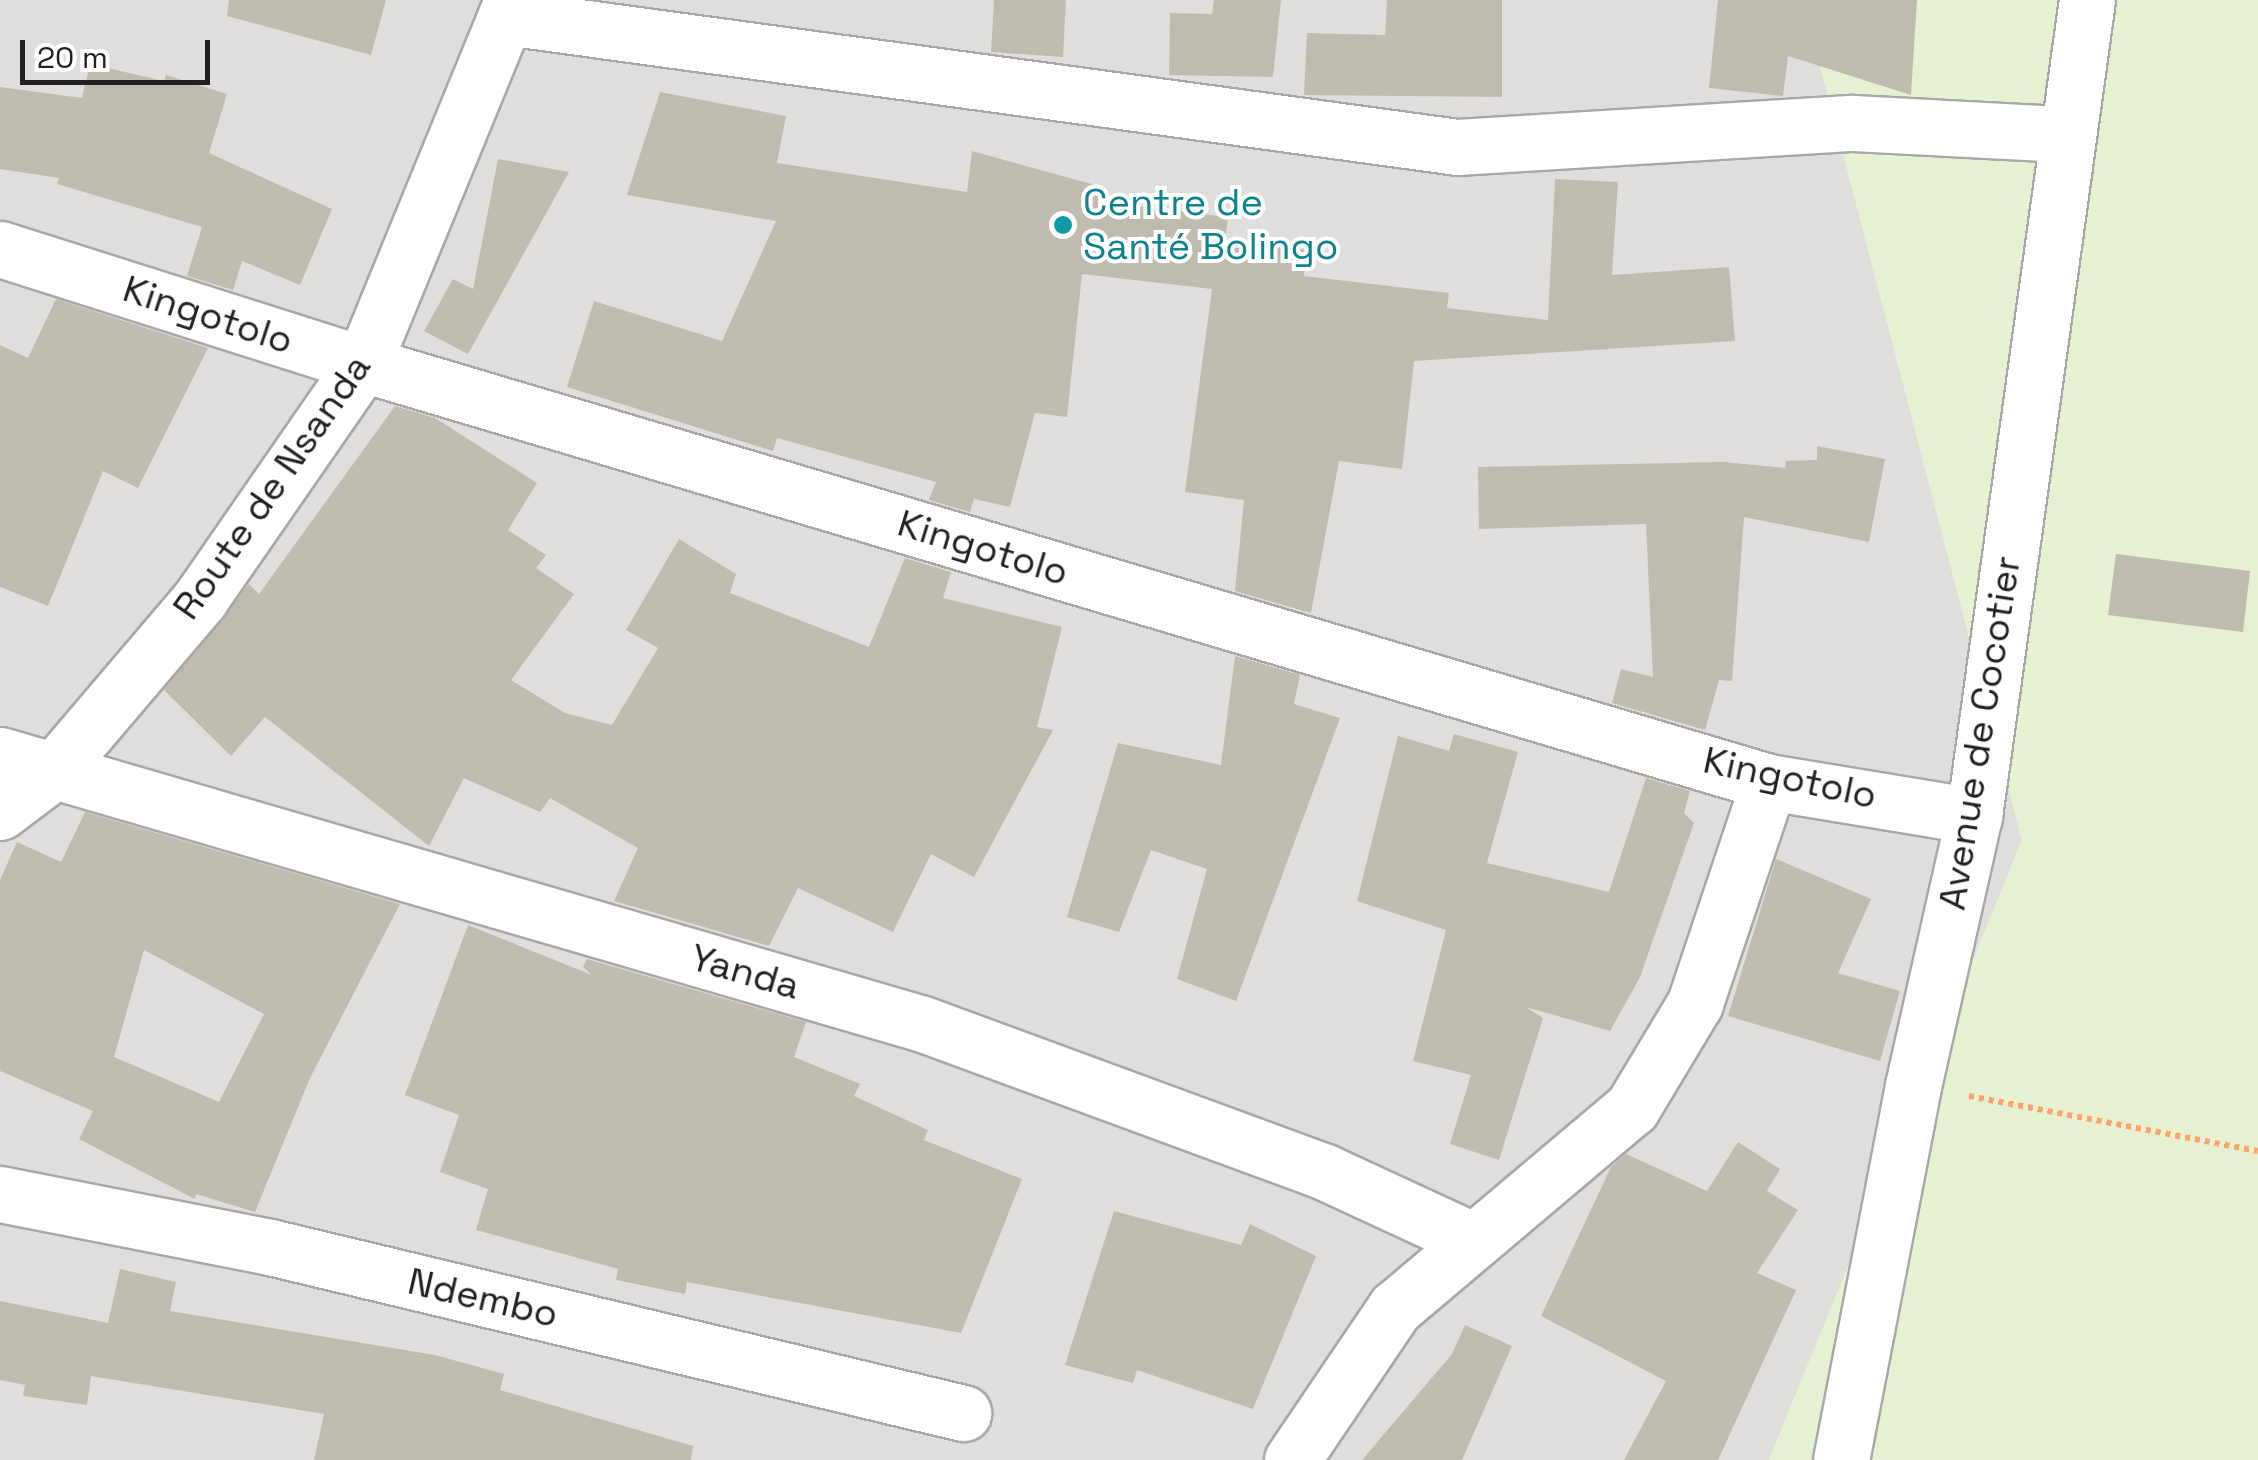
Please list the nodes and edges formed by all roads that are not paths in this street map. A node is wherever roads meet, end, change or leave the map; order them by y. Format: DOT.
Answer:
graph roads {
  1 [pos="2088,0"];
  2 [pos="509,8"];
  3 [pos="2065,134"];
  4 [pos="0,249"];
  5 [pos="363,364"];
  6 [pos="0,756"];
  7 [pos="53,772"];
  8 [pos="1770,782"];
  9 [pos="0,812"];
  10 [pos="1974,816"];
  11 [pos="0,1194"];
  12 [pos="1472,1240"];
  13 [pos="963,1413"];
  14 [pos="1292,1460"];
  15 [pos="1842,1460"];
  1 -- 3 [label="street, Avenue de Cocotier"];
  2 -- 3 [label="street"];
  2 -- 5 [label="street, Route de Nsanda"];
  3 -- 10 [label="street, Avenue de Cocotier"];
  4 -- 5 [label="street, Kingotolo"];
  5 -- 7 [label="street, Route de Nsanda"];
  5 -- 8 [label="street, Kingotolo"];
  6 -- 7 [label="street, Yanda"];
  7 -- 9 [label="street, Route de Nsanda"];
  7 -- 12 [label="street, Yanda"];
  8 -- 10 [label="street, Kingotolo"];
  8 -- 12 [label="street"];
  10 -- 15 [label="street, Avenue de Cocotier"];
  11 -- 13 [label="street, Ndembo"];
  12 -- 14 [label="street"];
}
